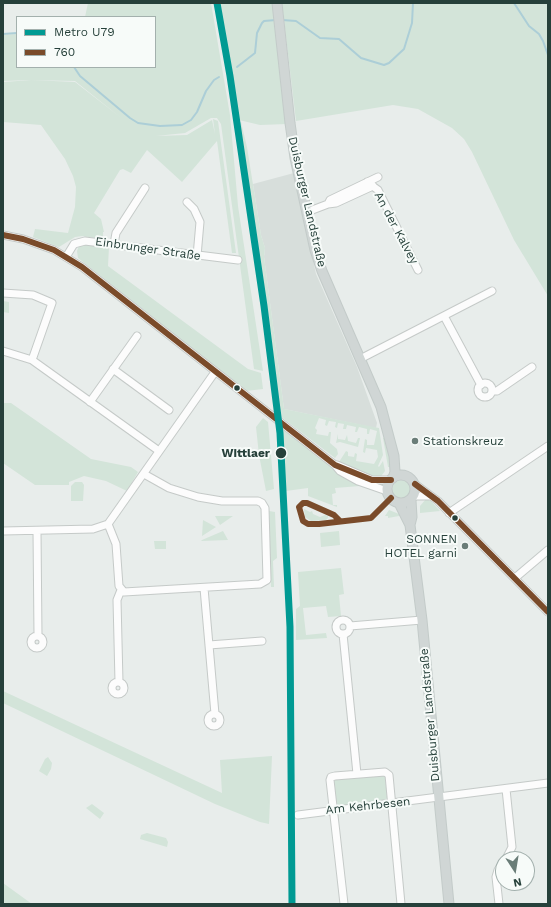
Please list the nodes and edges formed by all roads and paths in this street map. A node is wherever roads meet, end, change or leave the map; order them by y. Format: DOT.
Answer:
graph roads {
  1 [pos="276,3"];
  2 [pos="378,177"];
  3 [pos="370,184"];
  4 [pos="145,188"];
  5 [pos="187,202"];
  6 [pos="307,212"];
  7 [pos="3,235"];
  8 [pos="114,244"];
  9 [pos="197,256"];
  10 [pos="66,257"];
  11 [pos="238,260"];
  12 [pos="418,270"];
  13 [pos="492,291"];
  14 [pos="3,293"];
  15 [pos="444,316"];
  16 [pos="137,336"];
  17 [pos="3,351"];
  18 [pos="360,359"];
  19 [pos="32,360"];
  20 [pos="532,367"];
  21 [pos="113,369"];
  22 [pos="215,372"];
  23 [pos="481,385"];
  24 [pos="492,391"];
  25 [pos="90,402"];
  26 [pos="170,410"];
  27 [pos="548,446"];
  28 [pos="159,451"];
  29 [pos="394,456"];
  30 [pos="335,465"];
  31 [pos="144,474"];
  32 [pos="406,476"];
  33 [pos="392,479"];
  34 [pos="415,484"];
  35 [pos="388,493"];
  36 [pos="431,496"];
  37 [pos="412,498"];
  38 [pos="399,503"];
  39 [pos="449,513"];
  40 [pos="108,524"];
  41 [pos="410,525"];
  42 [pos="37,530"];
  43 [pos="3,531"];
  44 [pos="548,550"];
  45 [pos="515,578"];
  46 [pos="204,588"];
  47 [pos="121,590"];
  48 [pos="548,612"];
  49 [pos="422,620"];
  50 [pos="350,626"];
  51 [pos="343,634"];
  52 [pos="38,636"];
  53 [pos="262,641"];
  54 [pos="209,645"];
  55 [pos="119,682"];
  56 [pos="215,714"];
  57 [pos="357,774"];
  58 [pos="548,783"];
  59 [pos="506,789"];
  60 [pos="438,798"];
  61 [pos="392,804"];
  62 [pos="334,810"];
  63 [pos="298,815"];
  64 [pos="510,851"];
  65 [pos="498,891"];
  66 [pos="344,904"];
  67 [pos="401,904"];
  68 [pos="448,904"];
  69 [pos="499,904"];
  1 -- 6 [label="main road, Duisburger Landstraße"];
  2 -- 3 [label="street, An der Kalvey"];
  3 -- 6 [label="street, An der Kalvey"];
  3 -- 12 [label="street, An der Kalvey"];
  4 -- 8 [label="street"];
  5 -- 9 [label="street"];
  6 -- 18 [label="main road, Duisburger Landstraße"];
  7 -- 10 [label="street"];
  8 -- 9 [label="street, Einbrunger Straße"];
  8 -- 10 [label="street, Einbrunger Straße"];
  9 -- 11 [label="street, Einbrunger Straße"];
  10 -- 22 [label="street"];
  13 -- 15 [label="street"];
  14 -- 19 [label="street"];
  15 -- 18 [label="street"];
  15 -- 23 [label="street"];
  16 -- 21 [label="street"];
  17 -- 19 [label="street"];
  18 -- 29 [label="main road, Duisburger Landstraße"];
  19 -- 25 [label="street"];
  20 -- 24 [label="street"];
  21 -- 25 [label="street"];
  21 -- 26 [label="street"];
  22 -- 28 [label="street"];
  22 -- 30 [label="street"];
  23 -- 24 [label="street"];
  23 -- 24 [label="street"];
  25 -- 28 [label="street"];
  27 -- 39 [label="street"];
  28 -- 31 [label="street"];
  29 -- 32 [label="main road, Duisburger Landstraße"];
  29 -- 33 [label="main road, Duisburger Landstraße"];
  30 -- 33 [label="street"];
  30 -- 35 [label="street"];
  31 -- 40 [label="street"];
  31 -- 46 [label="street"];
  32 -- 33 [label="main road"];
  32 -- 34 [label="main road, Duisburger Landstraße"];
  33 -- 35 [label="main road, Duisburger Landstraße"];
  34 -- 36 [label="street"];
  34 -- 37 [label="main road, Duisburger Landstraße"];
  35 -- 38 [label="main road, Duisburger Landstraße"];
  36 -- 37 [label="street"];
  36 -- 39 [label="street"];
  37 -- 38 [label="main road"];
  37 -- 41 [label="main road, Duisburger Landstraße"];
  38 -- 41 [label="main road, Duisburger Landstraße"];
  39 -- 45 [label="street"];
  40 -- 42 [label="street"];
  40 -- 47 [label="street"];
  41 -- 49 [label="main road, Duisburger Landstraße"];
  42 -- 43 [label="street"];
  42 -- 52 [label="street"];
  44 -- 45 [label="street"];
  45 -- 48 [label="street"];
  46 -- 47 [label="street"];
  46 -- 54 [label="street"];
  47 -- 55 [label="street"];
  49 -- 50 [label="street"];
  49 -- 60 [label="main road, Duisburger Landstraße"];
  50 -- 51 [label="street"];
  50 -- 51 [label="street"];
  51 -- 57 [label="street"];
  53 -- 54 [label="street"];
  54 -- 56 [label="street"];
  57 -- 61 [label="street"];
  57 -- 62 [label="street"];
  58 -- 59 [label="street, Am Kehrbesen"];
  59 -- 60 [label="street, Am Kehrbesen"];
  59 -- 64 [label="street"];
  60 -- 61 [label="street, Am Kehrbesen"];
  60 -- 68 [label="main road, Duisburger Landstraße"];
  61 -- 62 [label="street, Am Kehrbesen"];
  61 -- 67 [label="street"];
  62 -- 63 [label="street, Am Kehrbesen"];
  62 -- 66 [label="street"];
  65 -- 69 [label="street"];
}
